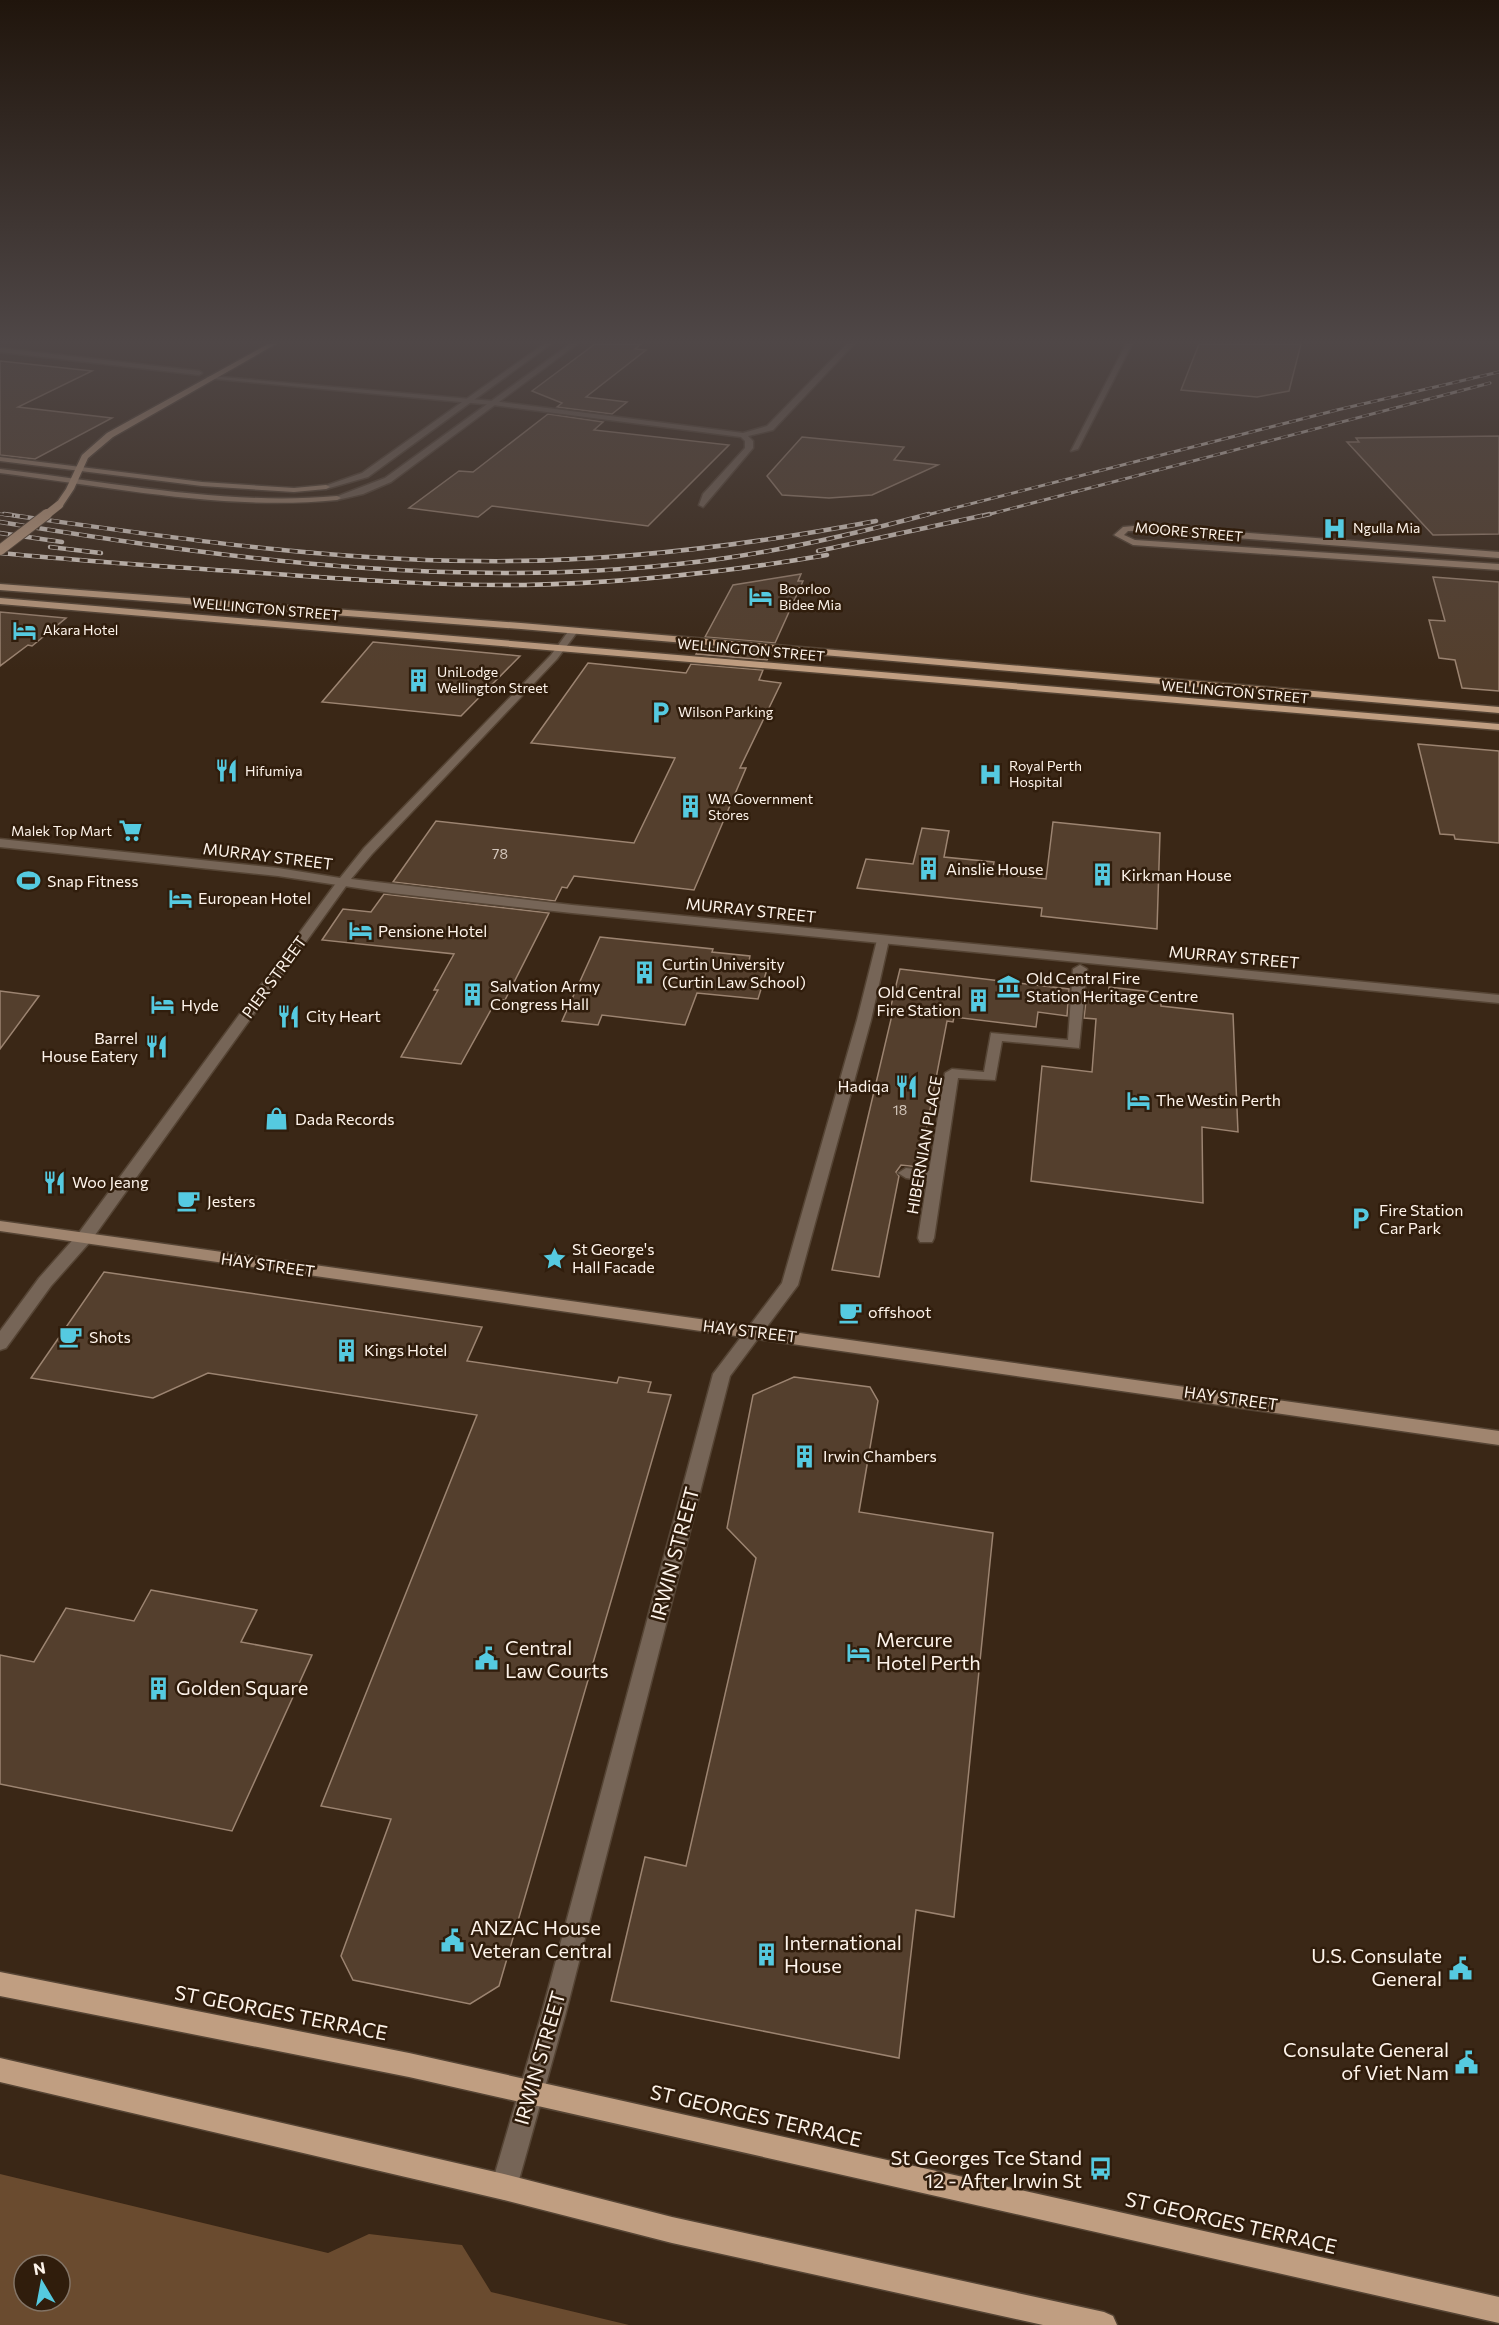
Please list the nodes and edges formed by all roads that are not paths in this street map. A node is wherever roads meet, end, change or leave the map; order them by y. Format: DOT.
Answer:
graph roads {
  1 [pos="90,452"];
  2 [pos="396,452"];
  3 [pos="426,452"];
  4 [pos="744,452"];
  5 [pos="0,459"];
  6 [pos="79,469"];
  7 [pos="0,471"];
  8 [pos="74,481"];
  9 [pos="326,487"];
  10 [pos="338,498"];
  11 [pos="703,505"];
  12 [pos="0,550"];
  13 [pos="1499,555"];
  14 [pos="1499,567"];
  15 [pos="0,587"];
  16 [pos="0,601"];
  17 [pos="573,631"];
  18 [pos="562,647"];
  19 [pos="1499,710"];
  20 [pos="1499,727"];
  21 [pos="0,843"];
  22 [pos="343,882"];
  23 [pos="883,940"];
  24 [pos="1080,969"];
  25 [pos="1499,999"];
  26 [pos="906,1173"];
  27 [pos="936,1177"];
  28 [pos="0,1226"];
  29 [pos="84,1238"];
  30 [pos="926,1238"];
  31 [pos="753,1332"];
  32 [pos="0,1344"];
  33 [pos="1499,1438"];
  34 [pos="0,1984"];
  35 [pos="0,2070"];
  36 [pos="531,2091"];
  37 [pos="504,2187"];
  38 [pos="1499,2310"];
  39 [pos="1104,2325"];
  1 -- 6 [label="main road"];
  2 -- 9 [label="street"];
  3 -- 10 [label="street"];
  4 -- 11 [label="street"];
  5 -- 6 [label="main road"];
  6 -- 8 [label="main road"];
  6 -- 9 [label="main road"];
  7 -- 8 [label="main road"];
  8 -- 10 [label="main road"];
  8 -- 12 [label="main road, bridge"];
  13 -- 14 [label="main road, MOORE STREET"];
  15 -- 17 [label="main road, WELLINGTON STREET"];
  16 -- 18 [label="main road, WELLINGTON STREET"];
  17 -- 18 [label="street, PIER STREET"];
  17 -- 19 [label="main road, WELLINGTON STREET"];
  18 -- 20 [label="main road, WELLINGTON STREET"];
  18 -- 22 [label="street, PIER STREET"];
  21 -- 22 [label="street, MURRAY STREET"];
  22 -- 23 [label="street, MURRAY STREET"];
  22 -- 29 [label="street, PIER STREET"];
  23 -- 25 [label="street, MURRAY STREET"];
  23 -- 31 [label="street, IRWIN STREET"];
  24 -- 27 [label="street, HIBERNIAN PLACE"];
  26 -- 27 [label="street"];
  27 -- 30 [label="street, HIBERNIAN PLACE"];
  28 -- 29 [label="main road, HAY STREET"];
  29 -- 31 [label="main road, HAY STREET"];
  29 -- 32 [label="street, PIER STREET"];
  31 -- 33 [label="main road, HAY STREET"];
  31 -- 36 [label="street, IRWIN STREET"];
  34 -- 36 [label="main road, ST GEORGES TERRACE"];
  35 -- 37 [label="main road"];
  36 -- 37 [label="street, IRWIN STREET"];
  36 -- 38 [label="main road, ST GEORGES TERRACE"];
  37 -- 39 [label="main road"];
}
